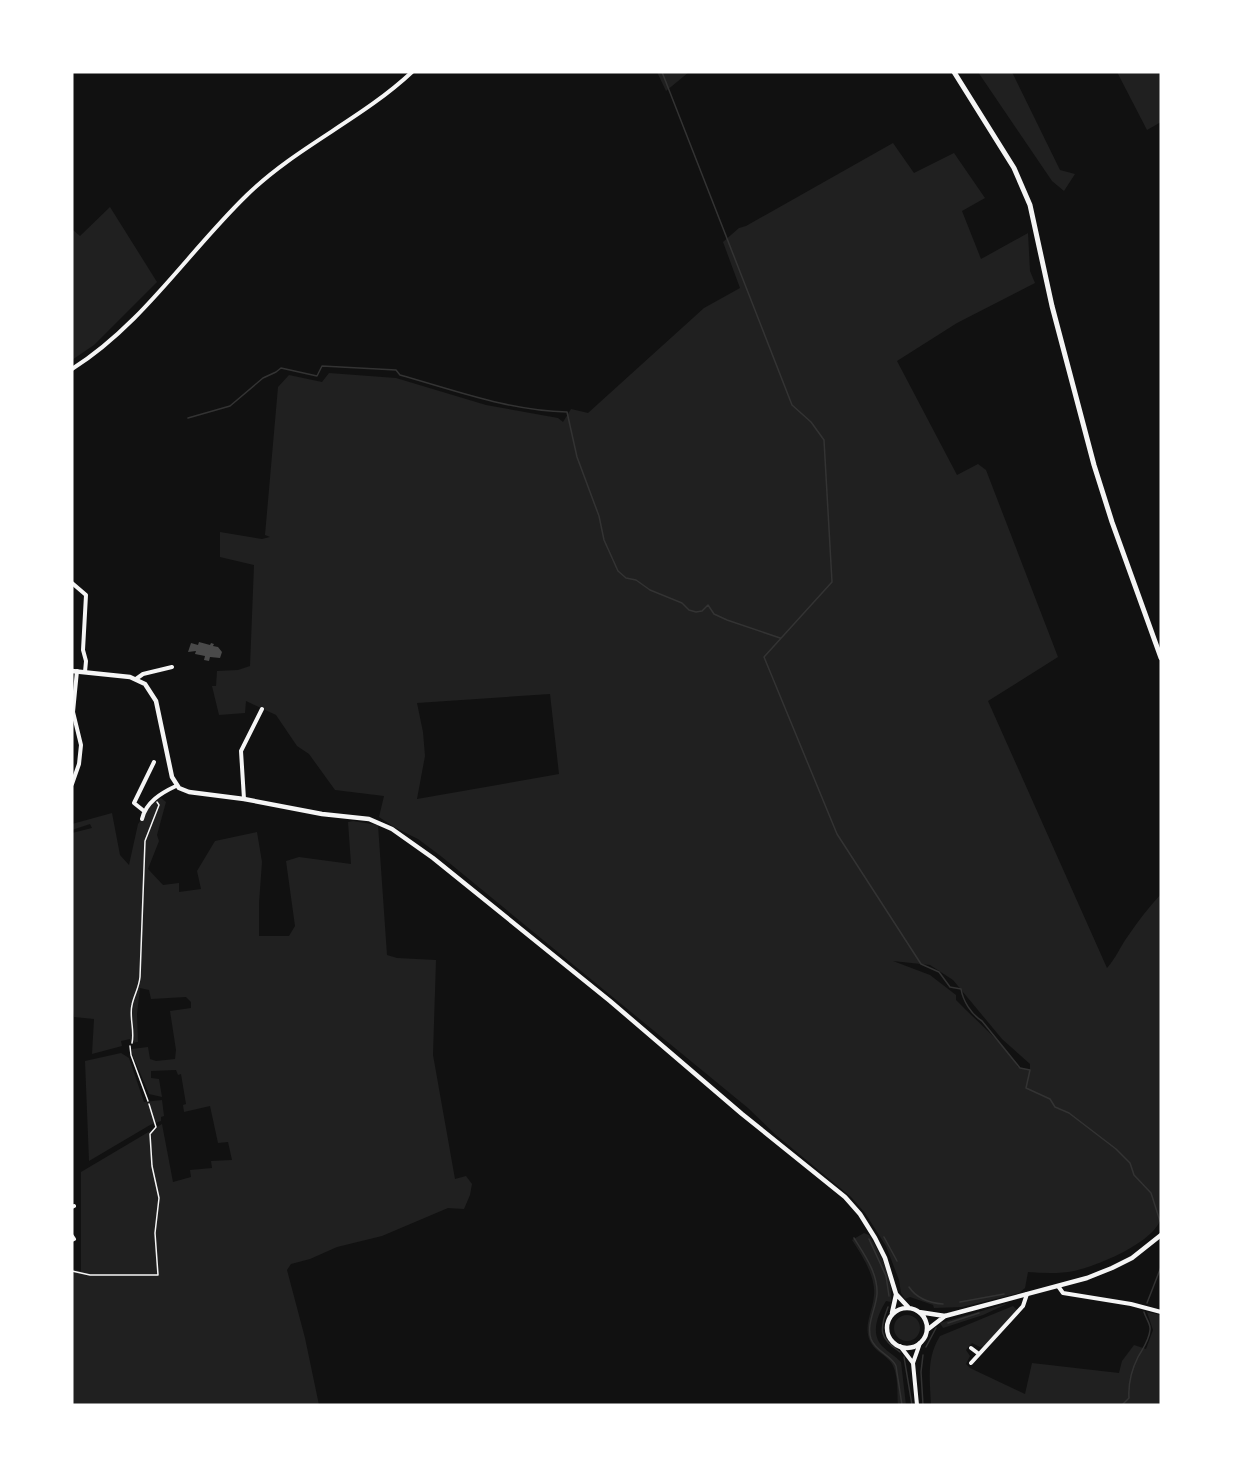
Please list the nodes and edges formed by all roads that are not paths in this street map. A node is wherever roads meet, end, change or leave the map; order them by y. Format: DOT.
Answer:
graph roads {
  1 [pos="412,72"];
  2 [pos="954,72"];
  3 [pos="72,369"];
  4 [pos="72,583"];
  5 [pos="1161,658"];
  6 [pos="172,667"];
  7 [pos="74,671"];
  8 [pos="85,672"];
  9 [pos="136,679"];
  10 [pos="262,709"];
  11 [pos="154,762"];
  12 [pos="72,784"];
  13 [pos="176,786"];
  14 [pos="244,799"];
  15 [pos="144,811"];
  16 [pos="142,819"];
  17 [pos="130,1046"];
  18 [pos="148,1101"];
  19 [pos="1161,1234"];
  20 [pos="72,1236"];
  21 [pos="72,1240"];
  22 [pos="1058,1286"];
  23 [pos="896,1294"];
  24 [pos="1027,1294"];
  25 [pos="909,1308"];
  26 [pos="920,1312"];
  27 [pos="1161,1312"];
  28 [pos="891,1316"];
  29 [pos="945,1316"];
  30 [pos="927,1330"];
  31 [pos="920,1343"];
  32 [pos="900,1346"];
  33 [pos="971,1348"];
  34 [pos="979,1354"];
  35 [pos="971,1363"];
  36 [pos="913,1364"];
  37 [pos="917,1405"];
  1 -- 3 [label="street"];
  2 -- 5 [label="main road"];
  4 -- 8 [label="street"];
  6 -- 9 [label="street"];
  7 -- 8 [label="street"];
  7 -- 12 [label="street"];
  8 -- 9 [label="street"];
  9 -- 13 [label="street"];
  10 -- 14 [label="street"];
  11 -- 15 [label="street"];
  13 -- 14 [label="street"];
  13 -- 15 [label="street"];
  14 -- 23 [label="street"];
  15 -- 16 [label="street"];
  17 -- 18 [label="lane"];
  19 -- 22 [label="street"];
  20 -- 21 [label="street"];
  22 -- 24 [label="street"];
  22 -- 27 [label="street"];
  23 -- 25 [label="street"];
  23 -- 28 [label="street"];
  24 -- 29 [label="street"];
  24 -- 34 [label="street"];
  25 -- 26 [label="street"];
  25 -- 28 [label="street"];
  26 -- 29 [label="street"];
  26 -- 30 [label="street"];
  28 -- 32 [label="street"];
  29 -- 30 [label="street"];
  30 -- 31 [label="street"];
  31 -- 32 [label="street"];
  31 -- 36 [label="street"];
  32 -- 36 [label="street"];
  33 -- 34 [label="street"];
  34 -- 35 [label="street"];
  36 -- 37 [label="street"];
}
